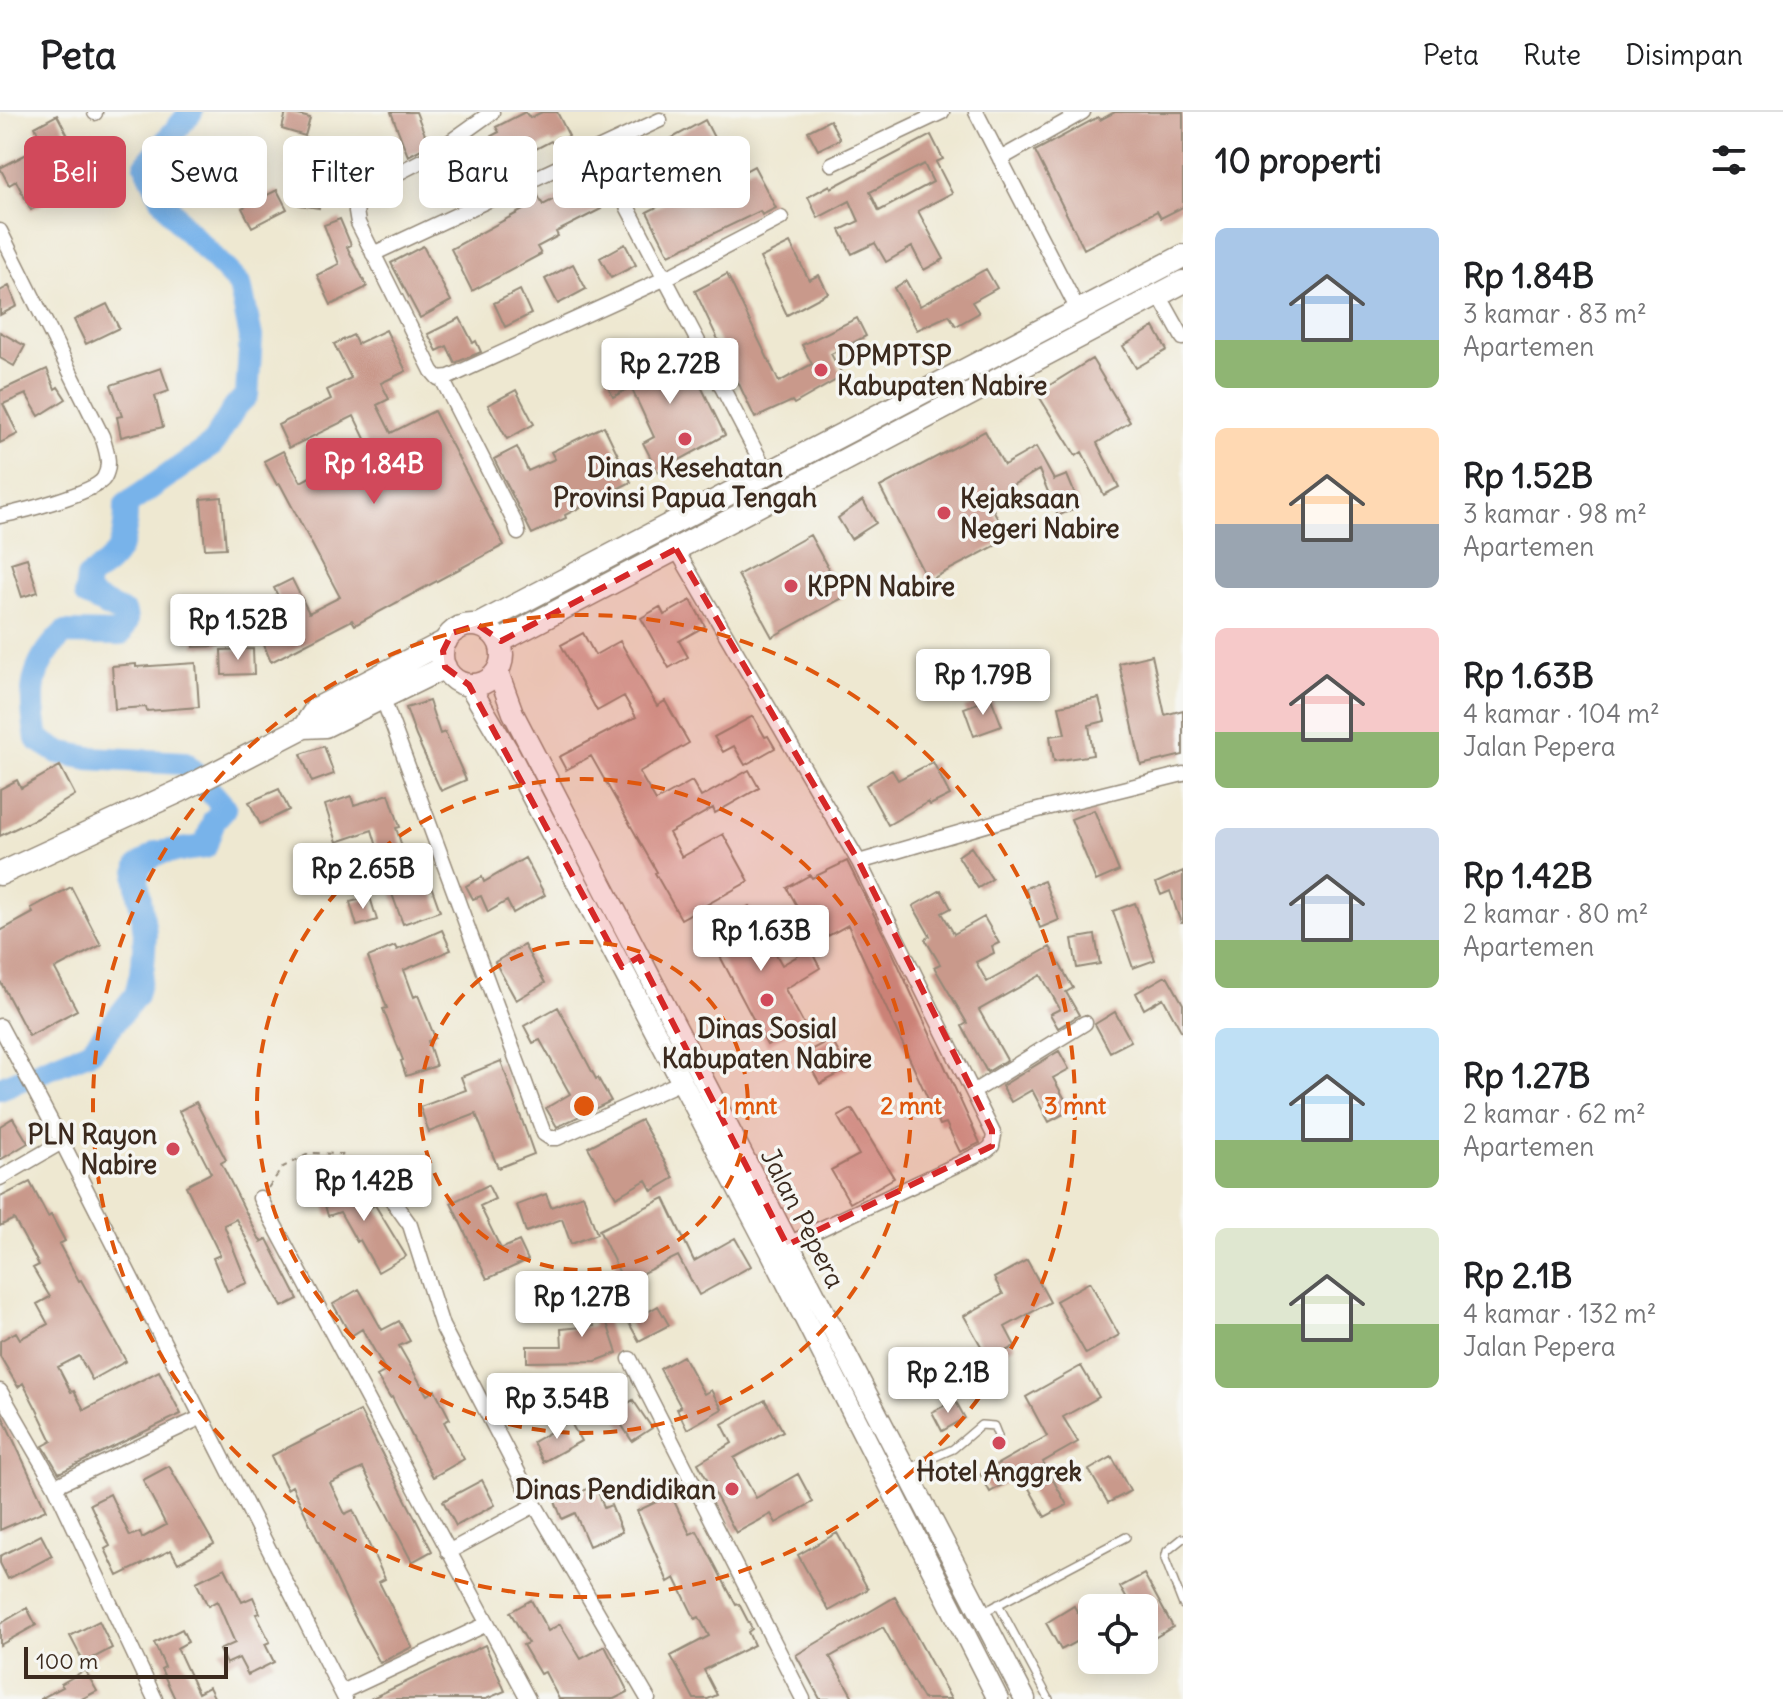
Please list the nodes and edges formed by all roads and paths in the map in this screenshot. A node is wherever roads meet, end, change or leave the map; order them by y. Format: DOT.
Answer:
graph roads {
  1 [pos="492,112"];
  2 [pos="942,112"];
  3 [pos="976,112"];
  4 [pos="1083,112"];
  5 [pos="660,120"];
  6 [pos="628,136"];
  7 [pos="1000,159"];
  8 [pos="832,164"];
  9 [pos="553,172"];
  10 [pos="629,208"];
  11 [pos="781,218"];
  12 [pos="0,231"];
  13 [pos="373,254"];
  14 [pos="1183,256"];
  15 [pos="666,278"];
  16 [pos="1183,282"];
  17 [pos="1159,295"];
  18 [pos="1078,310"];
  19 [pos="1183,338"];
  20 [pos="442,379"];
  21 [pos="876,417"];
  22 [pos="887,438"];
  23 [pos="767,473"];
  24 [pos="0,516"];
  25 [pos="518,533"];
  26 [pos="676,549"];
  27 [pos="478,625"];
  28 [pos="446,641"];
  29 [pos="499,642"];
  30 [pos="445,667"];
  31 [pos="498,672"];
  32 [pos="469,685"];
  33 [pos="383,699"];
  34 [pos="304,727"];
  35 [pos="1183,774"];
  36 [pos="859,862"];
  37 [pos="2,875"];
  38 [pos="630,962"];
  39 [pos="1085,1023"];
  40 [pos="0,1026"];
  41 [pos="681,1082"];
  42 [pos="973,1092"];
  43 [pos="62,1142"];
  44 [pos="0,1178"];
  45 [pos="380,1183"];
  46 [pos="260,1198"];
  47 [pos="779,1248"];
  48 [pos="630,1359"];
  49 [pos="0,1391"];
  50 [pos="202,1417"];
  51 [pos="998,1436"];
  52 [pos="905,1470"];
  53 [pos="55,1486"];
  54 [pos="535,1505"];
  55 [pos="1126,1537"];
  56 [pos="1183,1538"];
  57 [pos="448,1552"];
  58 [pos="958,1570"];
  59 [pos="938,1580"];
  60 [pos="1183,1605"];
  61 [pos="989,1609"];
  62 [pos="487,1624"];
  63 [pos="344,1696"];
  64 [pos="155,1699"];
  65 [pos="528,1699"];
  66 [pos="648,1699"];
  67 [pos="803,1699"];
  68 [pos="998,1699"];
  69 [pos="1025,1699"];
  70 [pos="1049,1699"];
  1 -- 13 [label="street"];
  2 -- 8 [label="street"];
  3 -- 7 [label="street"];
  4 -- 7 [label="street"];
  5 -- 6 [label="street"];
  7 -- 18 [label="street"];
  9 -- 13 [label="street"];
  10 -- 15 [label="street"];
  11 -- 15 [label="street"];
  12 -- 24 [label="street"];
  13 -- 20 [label="street"];
  14 -- 18 [label="main road"];
  15 -- 20 [label="street"];
  15 -- 23 [label="street"];
  16 -- 17 [label="main road"];
  17 -- 19 [label="street"];
  17 -- 22 [label="main road"];
  18 -- 21 [label="main road"];
  20 -- 25 [label="street"];
  21 -- 22 [label="main road"];
  21 -- 23 [label="main road"];
  22 -- 26 [label="main road"];
  23 -- 27 [label="main road"];
  26 -- 29 [label="main road"];
  26 -- 36 [label="street"];
  27 -- 28 [label="main road"];
  27 -- 29 [label="main road"];
  28 -- 30 [label="main road"];
  28 -- 34 [label="main road"];
  29 -- 31 [label="main road"];
  30 -- 32 [label="main road"];
  30 -- 33 [label="main road"];
  31 -- 32 [label="main road"];
  31 -- 38 [label="main road, Jalan Pepera"];
  32 -- 38 [label="main road, Jalan Pepera"];
  33 -- 34 [label="main road"];
  33 -- 41 [label="street"];
  34 -- 37 [label="main road"];
  35 -- 36 [label="street"];
  36 -- 42 [label="street"];
  38 -- 41 [label="main road, Jalan Pepera"];
  38 -- 47 [label="main road, Jalan Pepera"];
  39 -- 42 [label="street"];
  40 -- 43 [label="street"];
  41 -- 47 [label="main road, Jalan Pepera"];
  42 -- 47 [label="street"];
  43 -- 44 [label="street"];
  43 -- 50 [label="street"];
  45 -- 46 [label="path"];
  45 -- 54 [label="street"];
  46 -- 57 [label="street"];
  47 -- 52 [label="main road, Jalan Pepera"];
  47 -- 59 [label="main road, Jalan Pepera"];
  48 -- 67 [label="street"];
  49 -- 53 [label="street"];
  50 -- 53 [label="street"];
  50 -- 63 [label="street"];
  51 -- 52 [label="lane"];
  52 -- 58 [label="main road, Jalan Pepera"];
  53 -- 64 [label="street"];
  54 -- 57 [label="street"];
  54 -- 66 [label="street"];
  55 -- 61 [label="lane"];
  56 -- 60 [label="lane"];
  57 -- 62 [label="street"];
  58 -- 59 [label="main road"];
  58 -- 61 [label="main road, Jalan Pepera"];
  59 -- 68 [label="main road, Jalan Pepera"];
  61 -- 69 [label="main road, Jalan Pepera"];
  61 -- 70 [label="lane"];
  62 -- 63 [label="street"];
  62 -- 65 [label="street"];
}
